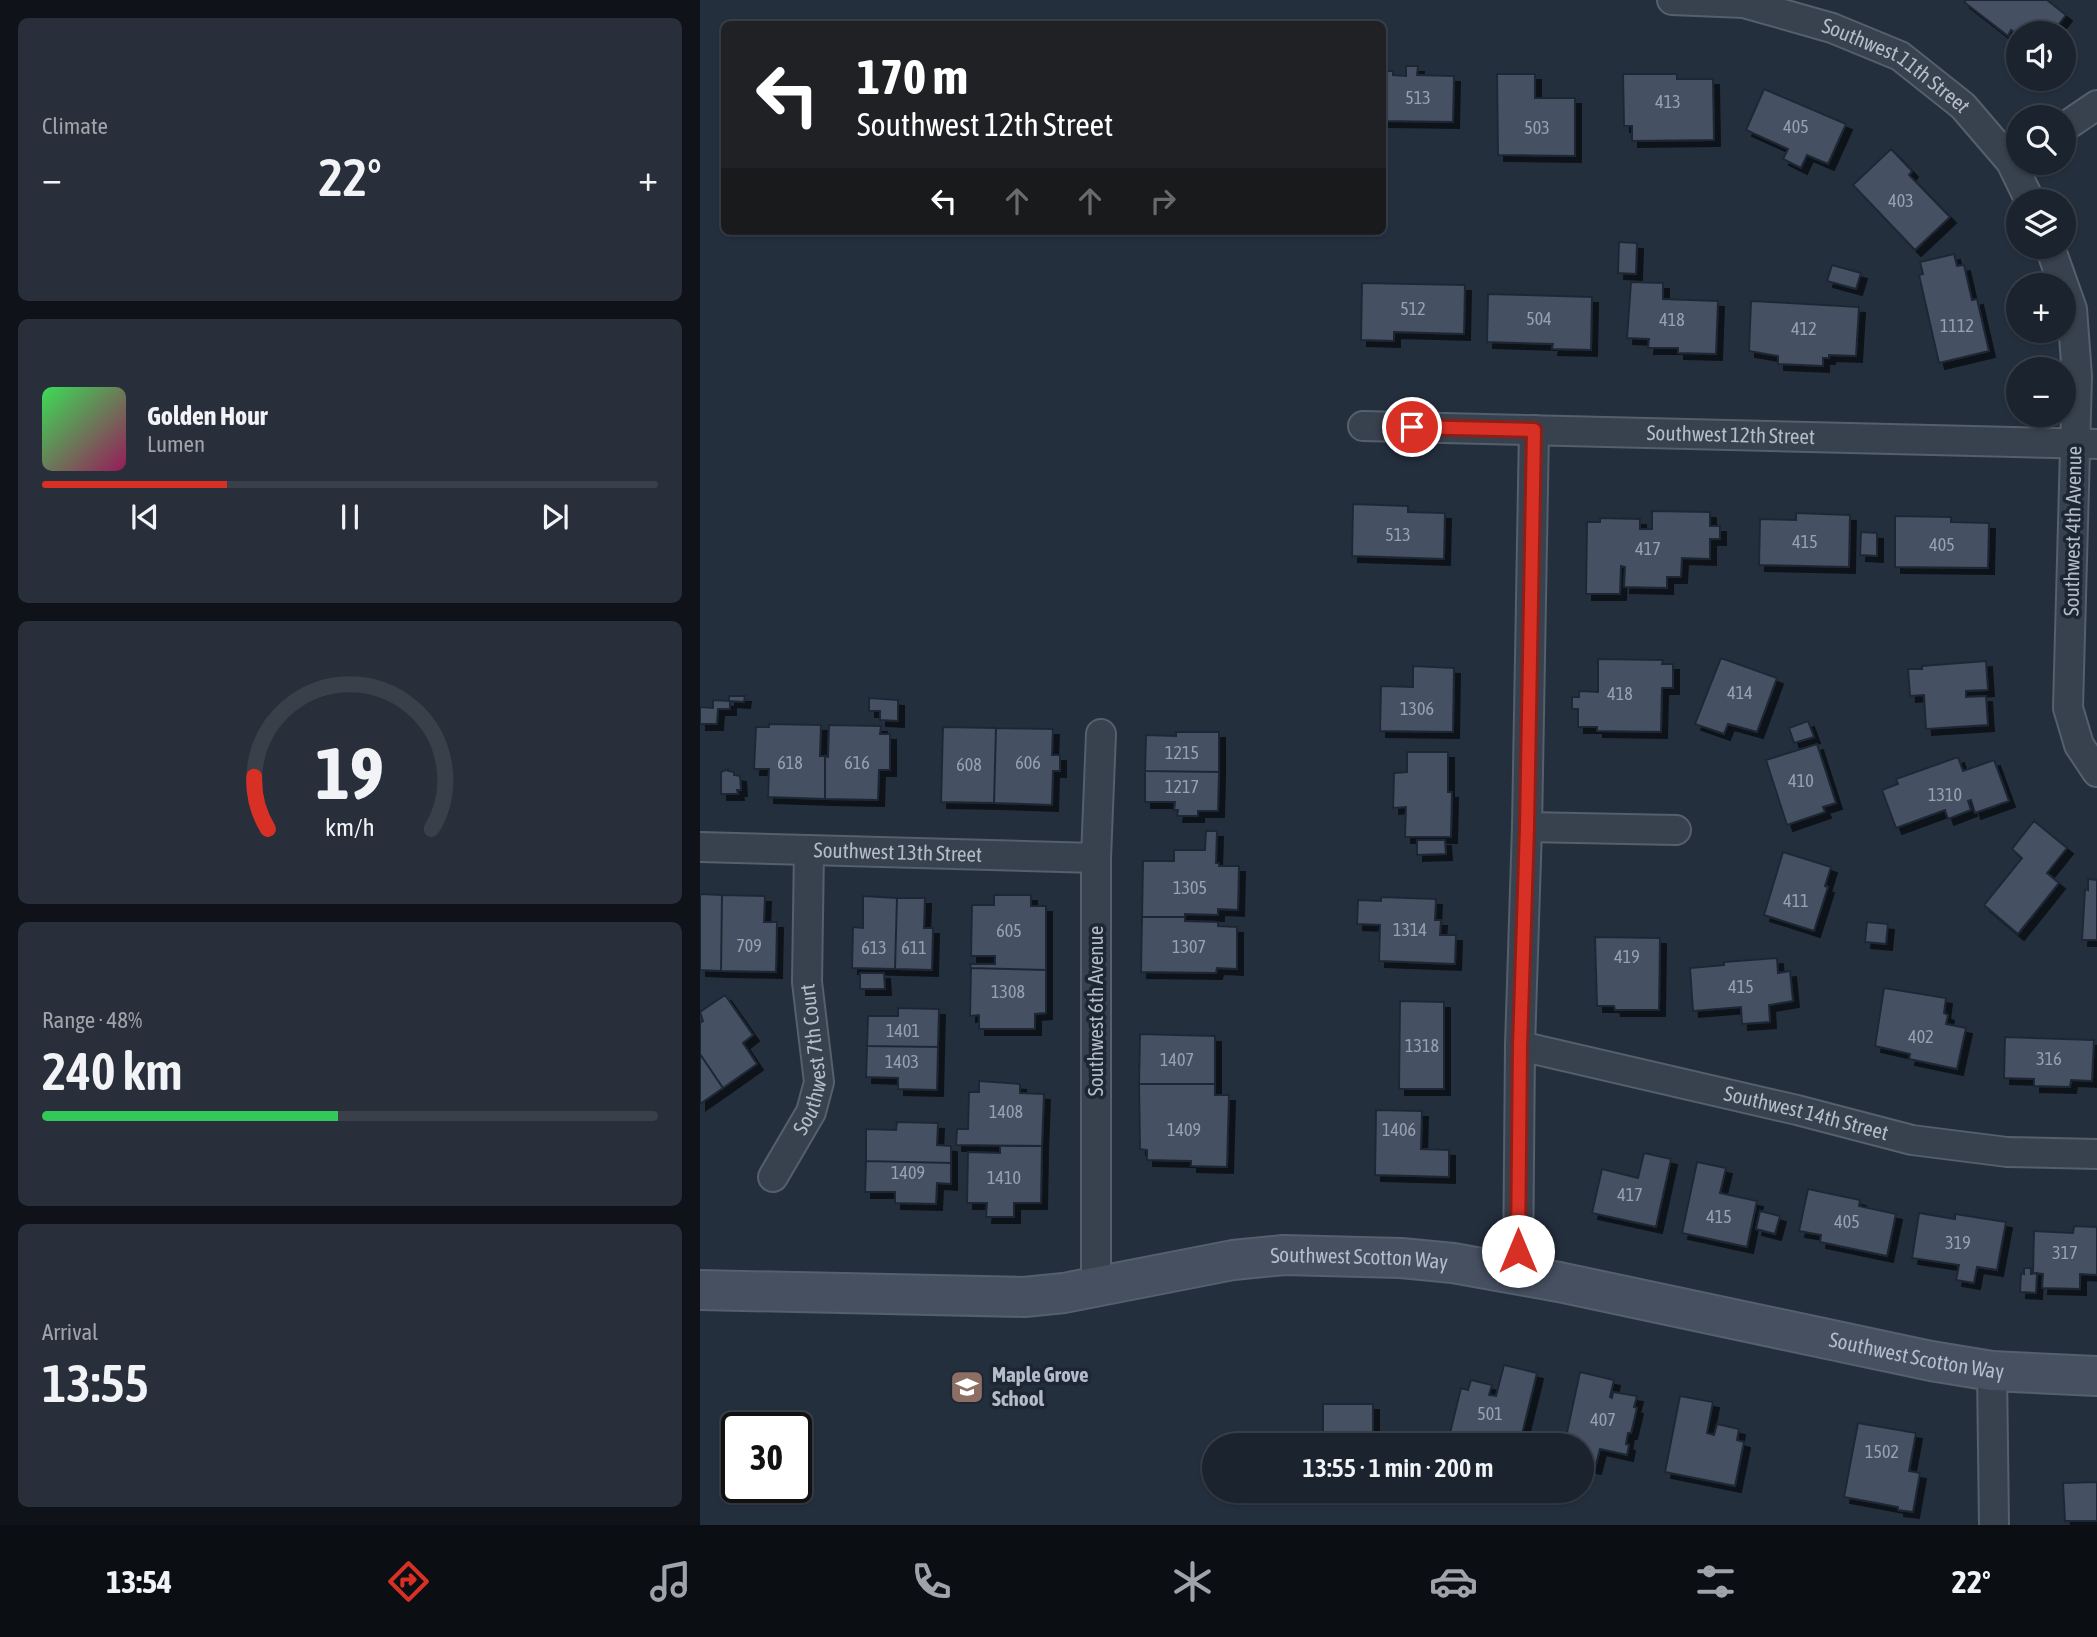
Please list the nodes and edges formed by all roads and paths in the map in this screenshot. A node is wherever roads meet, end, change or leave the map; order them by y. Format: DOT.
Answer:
graph roads {
  1 [pos="1672,0"];
  2 [pos="2097,105"];
  3 [pos="2076,119"];
  4 [pos="2006,152"];
  5 [pos="2054,259"];
  6 [pos="1363,426"];
  7 [pos="1534,430"];
  8 [pos="2086,444"];
  9 [pos="1101,734"];
  10 [pos="2096,771"];
  11 [pos="1527,827"];
  12 [pos="1676,830"];
  13 [pos="700,847"];
  14 [pos="809,850"];
  15 [pos="1096,858"];
  16 [pos="1520,1046"];
  17 [pos="2097,1153"];
  18 [pos="773,1177"];
  19 [pos="1518,1274"];
  20 [pos="1096,1287"];
  21 [pos="700,1290"];
  22 [pos="1992,1371"];
  23 [pos="2097,1376"];
  24 [pos="1994,1525"];
  1 -- 4 [label="street, Southwest 11th Street"];
  2 -- 3 [label="street"];
  5 -- 8 [label="street, Southwest 4th Avenue"];
  6 -- 7 [label="street, Southwest 12th Street"];
  7 -- 8 [label="street, Southwest 12th Street"];
  7 -- 11 [label="street"];
  8 -- 10 [label="street, Southwest 4th Avenue"];
  9 -- 15 [label="street, Southwest 6th Avenue"];
  11 -- 12 [label="street"];
  11 -- 16 [label="street"];
  13 -- 14 [label="street, Southwest 13th Street"];
  14 -- 15 [label="street, Southwest 13th Street"];
  14 -- 18 [label="street, Southwest 7th Court"];
  15 -- 20 [label="street, Southwest 6th Avenue"];
  16 -- 17 [label="street, Southwest 14th Street"];
  16 -- 19 [label="street"];
  19 -- 20 [label="street, Southwest Scotton Way"];
  19 -- 22 [label="street, Southwest Scotton Way"];
  20 -- 21 [label="street, Southwest Scotton Way"];
  22 -- 23 [label="street, Southwest Scotton Way"];
  22 -- 24 [label="street"];
}
